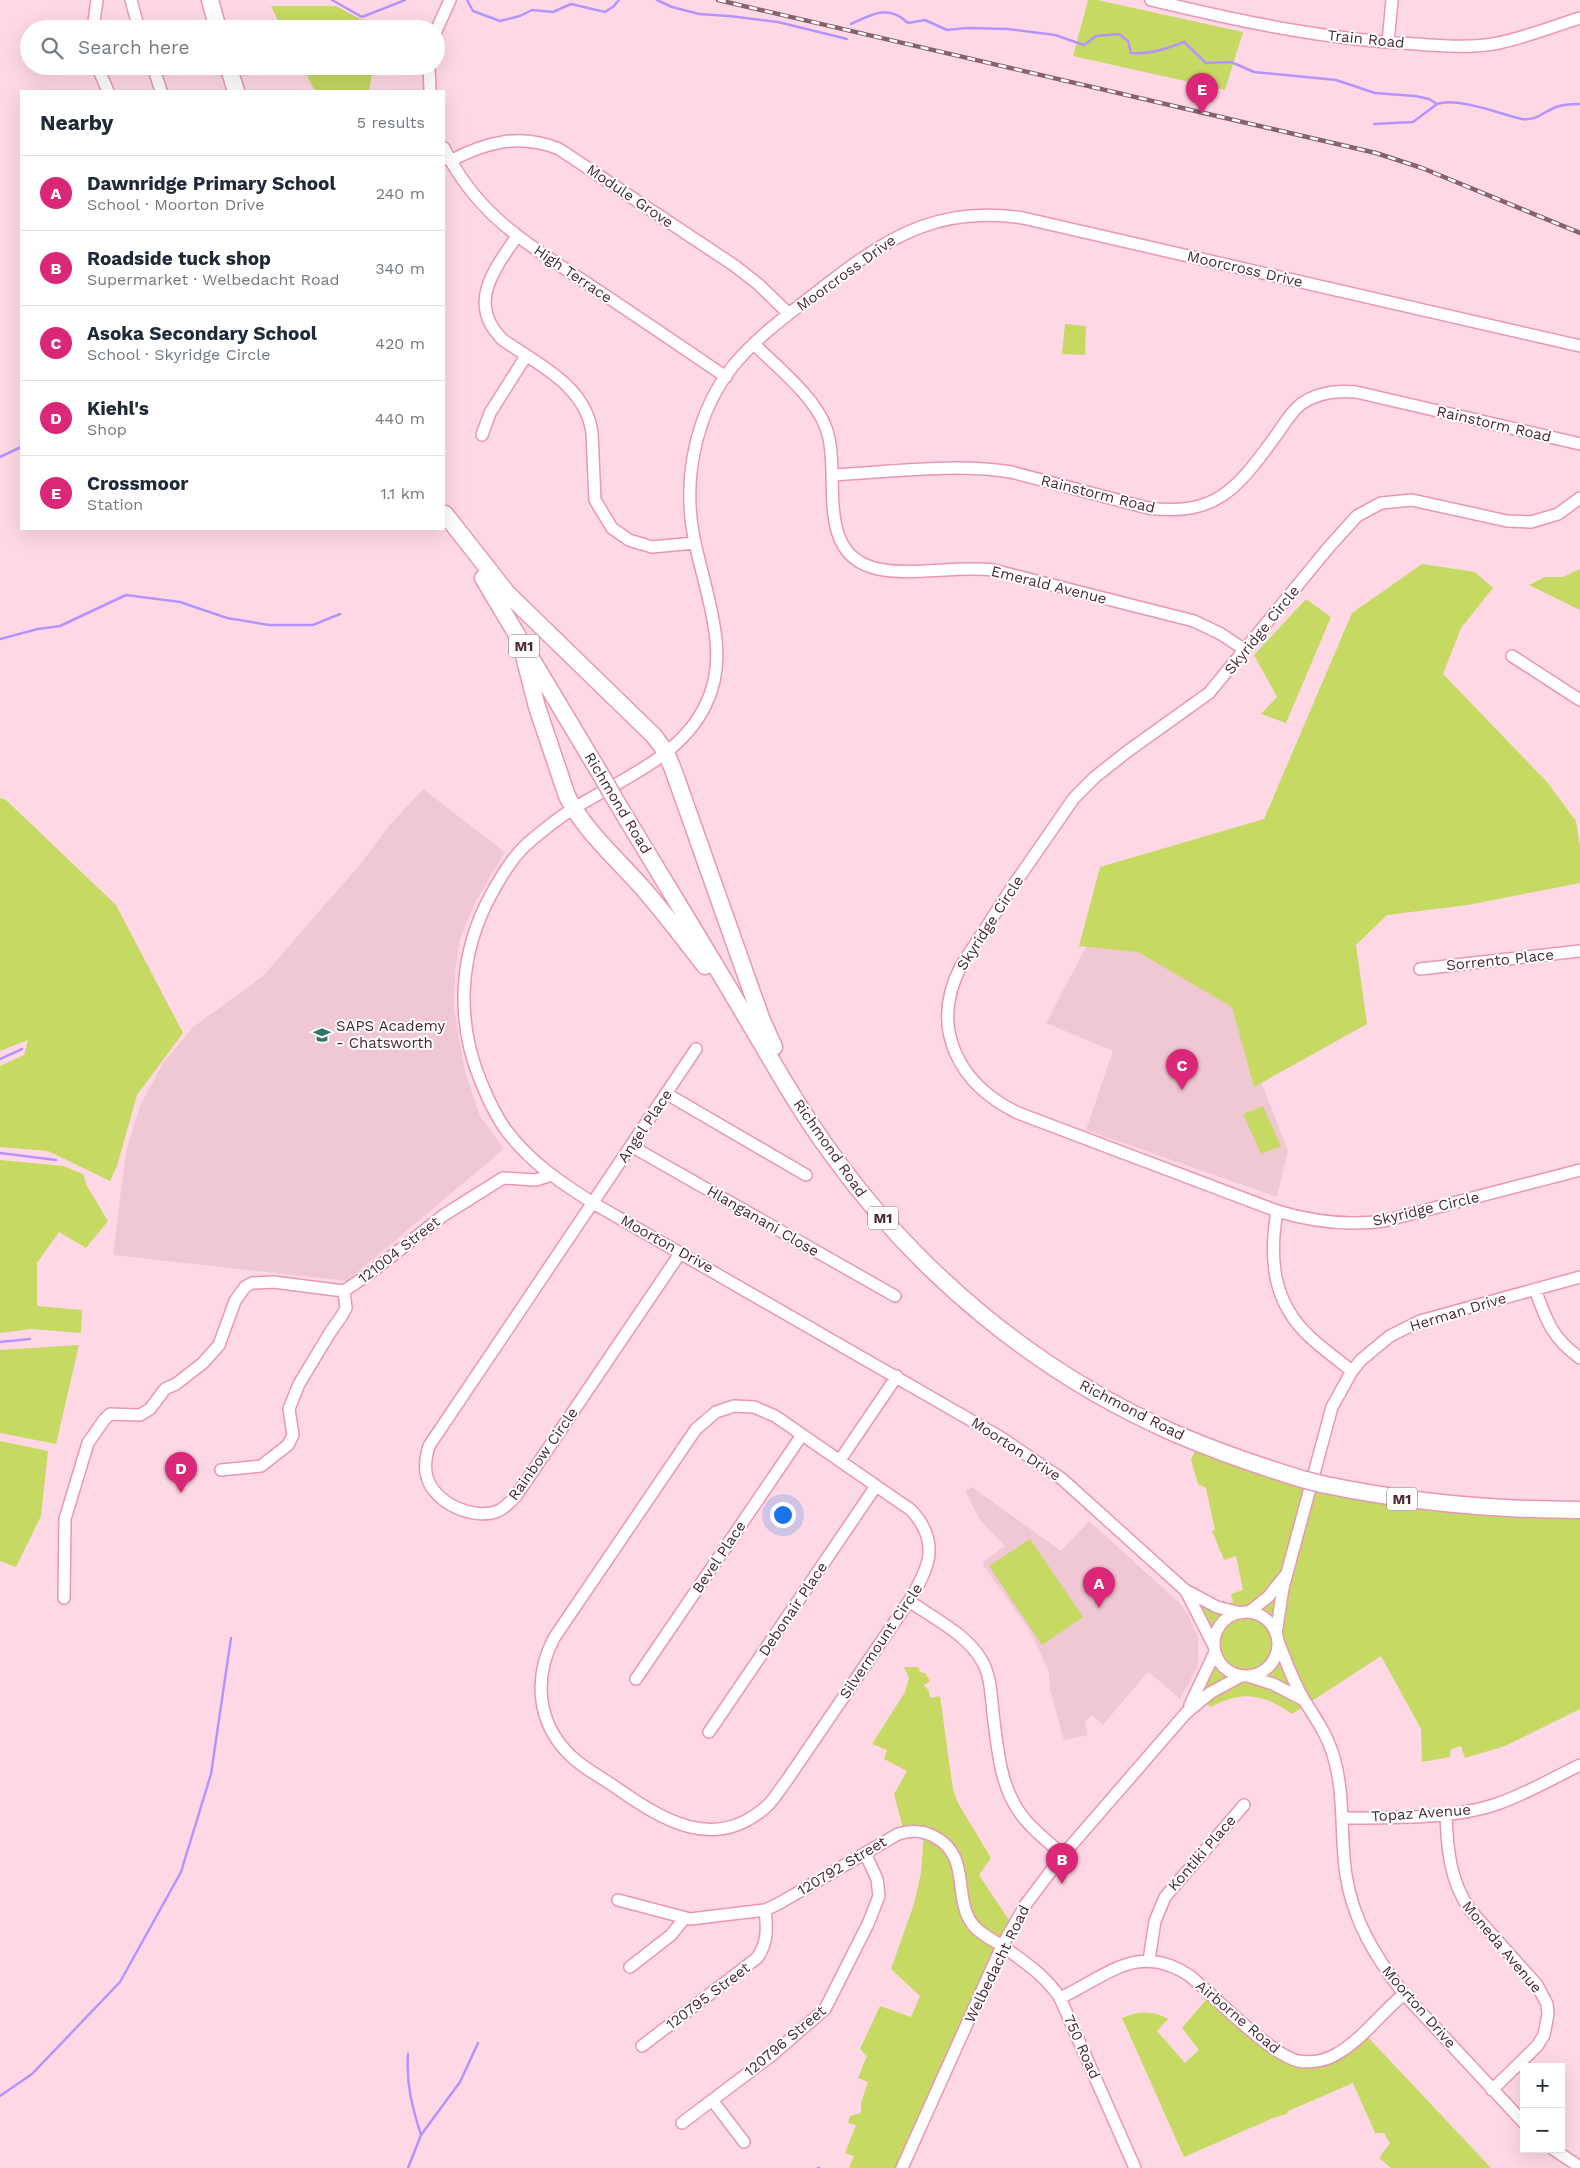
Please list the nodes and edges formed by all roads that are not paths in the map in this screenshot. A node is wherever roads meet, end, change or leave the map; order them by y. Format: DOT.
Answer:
graph roads {
  1 [pos="97,0"];
  2 [pos="130,0"];
  3 [pos="210,0"];
  4 [pos="450,0"];
  5 [pos="1151,0"];
  6 [pos="1392,0"];
  7 [pos="1580,18"];
  8 [pos="94,20"];
  9 [pos="136,20"];
  10 [pos="216,20"];
  11 [pos="441,20"];
  12 [pos="1388,42"];
  13 [pos="101,75"];
  14 [pos="156,75"];
  15 [pos="231,75"];
  16 [pos="430,75"];
  17 [pos="108,90"];
  18 [pos="161,90"];
  19 [pos="236,90"];
  20 [pos="430,90"];
  21 [pos="445,150"];
  22 [pos="450,161"];
  23 [pos="517,236"];
  24 [pos="789,314"];
  25 [pos="754,344"];
  26 [pos="1580,346"];
  27 [pos="526,356"];
  28 [pos="726,377"];
  29 [pos="482,435"];
  30 [pos="1580,444"];
  31 [pos="832,475"];
  32 [pos="1580,498"];
  33 [pos="445,513"];
  34 [pos="695,543"];
  35 [pos="520,640"];
  36 [pos="1245,650"];
  37 [pos="1512,656"];
  38 [pos="1580,700"];
  39 [pos="666,752"];
  40 [pos="623,781"];
  41 [pos="573,808"];
  42 [pos="1580,951"];
  43 [pos="1420,969"];
  44 [pos="764,1047"];
  45 [pos="696,1049"];
  46 [pos="666,1094"];
  47 [pos="631,1146"];
  48 [pos="831,1153"];
  49 [pos="1580,1170"];
  50 [pos="551,1175"];
  51 [pos="806,1175"];
  52 [pos="593,1203"];
  53 [pos="1277,1211"];
  54 [pos="681,1252"];
  55 [pos="1580,1277"];
  56 [pos="1535,1289"];
  57 [pos="344,1291"];
  58 [pos="895,1296"];
  59 [pos="1580,1358"];
  60 [pos="1352,1371"];
  61 [pos="897,1376"];
  62 [pos="802,1435"];
  63 [pos="840,1460"];
  64 [pos="222,1470"];
  65 [pos="876,1486"];
  66 [pos="1580,1500"];
  67 [pos="1485,1507"];
  68 [pos="1580,1510"];
  69 [pos="1287,1572"];
  70 [pos="1185,1590"];
  71 [pos="64,1598"];
  72 [pos="908,1601"];
  73 [pos="1245,1612"];
  74 [pos="1277,1638"];
  75 [pos="1214,1649"];
  76 [pos="1245,1676"];
  77 [pos="636,1679"];
  78 [pos="1304,1700"];
  79 [pos="1186,1713"];
  80 [pos="709,1732"];
  81 [pos="1580,1765"];
  82 [pos="1244,1805"];
  83 [pos="1446,1814"];
  84 [pos="1342,1818"];
  85 [pos="865,1853"];
  86 [pos="1063,1855"];
  87 [pos="618,1900"];
  88 [pos="765,1910"];
  89 [pos="684,1919"];
  90 [pos="1002,1946"];
  91 [pos="1149,1960"];
  92 [pos="630,1967"];
  93 [pos="1404,1994"];
  94 [pos="1060,1998"];
  95 [pos="642,2046"];
  96 [pos="1492,2090"];
  97 [pos="712,2100"];
  98 [pos="1520,2119"];
  99 [pos="682,2123"];
  100 [pos="744,2142"];
  101 [pos="1559,2153"];
  102 [pos="1580,2166"];
  103 [pos="902,2168"];
  104 [pos="1135,2168"];
  1 -- 8 [label="street"];
  2 -- 9 [label="street"];
  3 -- 10 [label="highway"];
  4 -- 11 [label="street"];
  5 -- 12 [label="street, Train Road"];
  6 -- 12 [label="street"];
  7 -- 12 [label="street, Train Road"];
  13 -- 17 [label="street"];
  14 -- 18 [label="street"];
  15 -- 19 [label="highway"];
  16 -- 20 [label="street"];
  21 -- 22 [label="street, High Terrace"];
  22 -- 23 [label="street, High Terrace"];
  22 -- 24 [label="street, Module Grove"];
  23 -- 27 [label="street"];
  23 -- 28 [label="street, High Terrace"];
  24 -- 25 [label="street, Moorcross Drive"];
  24 -- 26 [label="street, Moorcross Drive"];
  25 -- 28 [label="street, Moorcross Drive"];
  25 -- 31 [label="street, Emerald Avenue"];
  27 -- 29 [label="street"];
  27 -- 34 [label="street"];
  28 -- 34 [label="street, Moorcross Drive"];
  30 -- 31 [label="street, Rainstorm Road"];
  31 -- 36 [label="street, Emerald Avenue"];
  32 -- 36 [label="street, Skyridge Circle"];
  33 -- 35 [label="highway, Richmond Road / M1"];
  33 -- 39 [label="highway"];
  34 -- 39 [label="street, Moorcross Drive"];
  35 -- 41 [label="highway"];
  35 -- 44 [label="highway, Richmond Road / M1, bridge"];
  36 -- 53 [label="street, Skyridge Circle"];
  37 -- 38 [label="street"];
  39 -- 40 [label="street, Moorcross Drive"];
  39 -- 48 [label="highway"];
  40 -- 41 [label="street, Moorton Drive"];
  41 -- 44 [label="highway"];
  41 -- 50 [label="street, Moorton Drive"];
  42 -- 43 [label="street, Sorrento Place"];
  44 -- 48 [label="highway, Richmond Road / M1"];
  45 -- 46 [label="street, Angel Place"];
  46 -- 47 [label="street, Angel Place"];
  46 -- 51 [label="street"];
  47 -- 52 [label="street, Angel Place"];
  47 -- 58 [label="street, Hlanganani Close"];
  48 -- 67 [label="highway, Richmond Road / M1, bridge"];
  49 -- 53 [label="street, Skyridge Circle"];
  50 -- 52 [label="street, Moorton Drive"];
  50 -- 57 [label="street, 121004 Street"];
  52 -- 54 [label="street, Moorton Drive"];
  52 -- 54 [label="street, Rainbow Circle"];
  53 -- 60 [label="street"];
  54 -- 61 [label="street, Moorton Drive"];
  55 -- 56 [label="street, Herman Drive"];
  56 -- 59 [label="street"];
  56 -- 60 [label="street, Herman Drive"];
  57 -- 64 [label="street"];
  57 -- 71 [label="street, 121004 Street"];
  60 -- 69 [label="street, Herman Drive"];
  61 -- 63 [label="street"];
  61 -- 70 [label="street, Moorton Drive"];
  62 -- 63 [label="street, Silvermount Circle"];
  62 -- 72 [label="street, Silvermount Circle"];
  62 -- 77 [label="street, Bevel Place"];
  63 -- 65 [label="street, Silvermount Circle"];
  65 -- 72 [label="street, Silvermount Circle"];
  65 -- 80 [label="street, Debonair Place"];
  66 -- 67 [label="highway, M1"];
  67 -- 68 [label="highway, M1"];
  69 -- 73 [label="street, Herman Drive"];
  69 -- 74 [label="street, Herman Drive"];
  70 -- 73 [label="street, Moorton Drive"];
  70 -- 75 [label="street, Moorton Drive"];
  72 -- 86 [label="street"];
  73 -- 74 [label="street"];
  73 -- 75 [label="street"];
  74 -- 76 [label="street"];
  74 -- 78 [label="street, Moorton Drive"];
  75 -- 76 [label="street"];
  75 -- 79 [label="street, Welbedacht Road"];
  76 -- 78 [label="street, Moorton Drive"];
  76 -- 79 [label="street, Welbedacht Road"];
  78 -- 84 [label="street, Moorton Drive"];
  79 -- 86 [label="street, Welbedacht Road"];
  81 -- 83 [label="street, Topaz Avenue"];
  82 -- 91 [label="street, Kontiki Place"];
  83 -- 84 [label="street, Topaz Avenue"];
  83 -- 96 [label="street, Moneda Avenue"];
  84 -- 93 [label="street, Moorton Drive"];
  85 -- 88 [label="street, 120792 Street"];
  85 -- 90 [label="street, 120792 Street"];
  85 -- 97 [label="street, 120796 Street"];
  86 -- 90 [label="street, Welbedacht Road"];
  87 -- 89 [label="street, 120792 Street"];
  88 -- 89 [label="street, 120792 Street"];
  88 -- 95 [label="street, 120795 Street"];
  89 -- 92 [label="street"];
  90 -- 94 [label="street, 750 Road"];
  90 -- 103 [label="street, Welbedacht Road"];
  91 -- 93 [label="street, Airborne Road"];
  91 -- 94 [label="street, Airborne Road"];
  93 -- 96 [label="street, Moorton Drive"];
  94 -- 104 [label="street, 750 Road"];
  96 -- 98 [label="street, Moorton Drive"];
  97 -- 99 [label="street, 120796 Street"];
  97 -- 100 [label="street"];
  101 -- 102 [label="street"];
}
